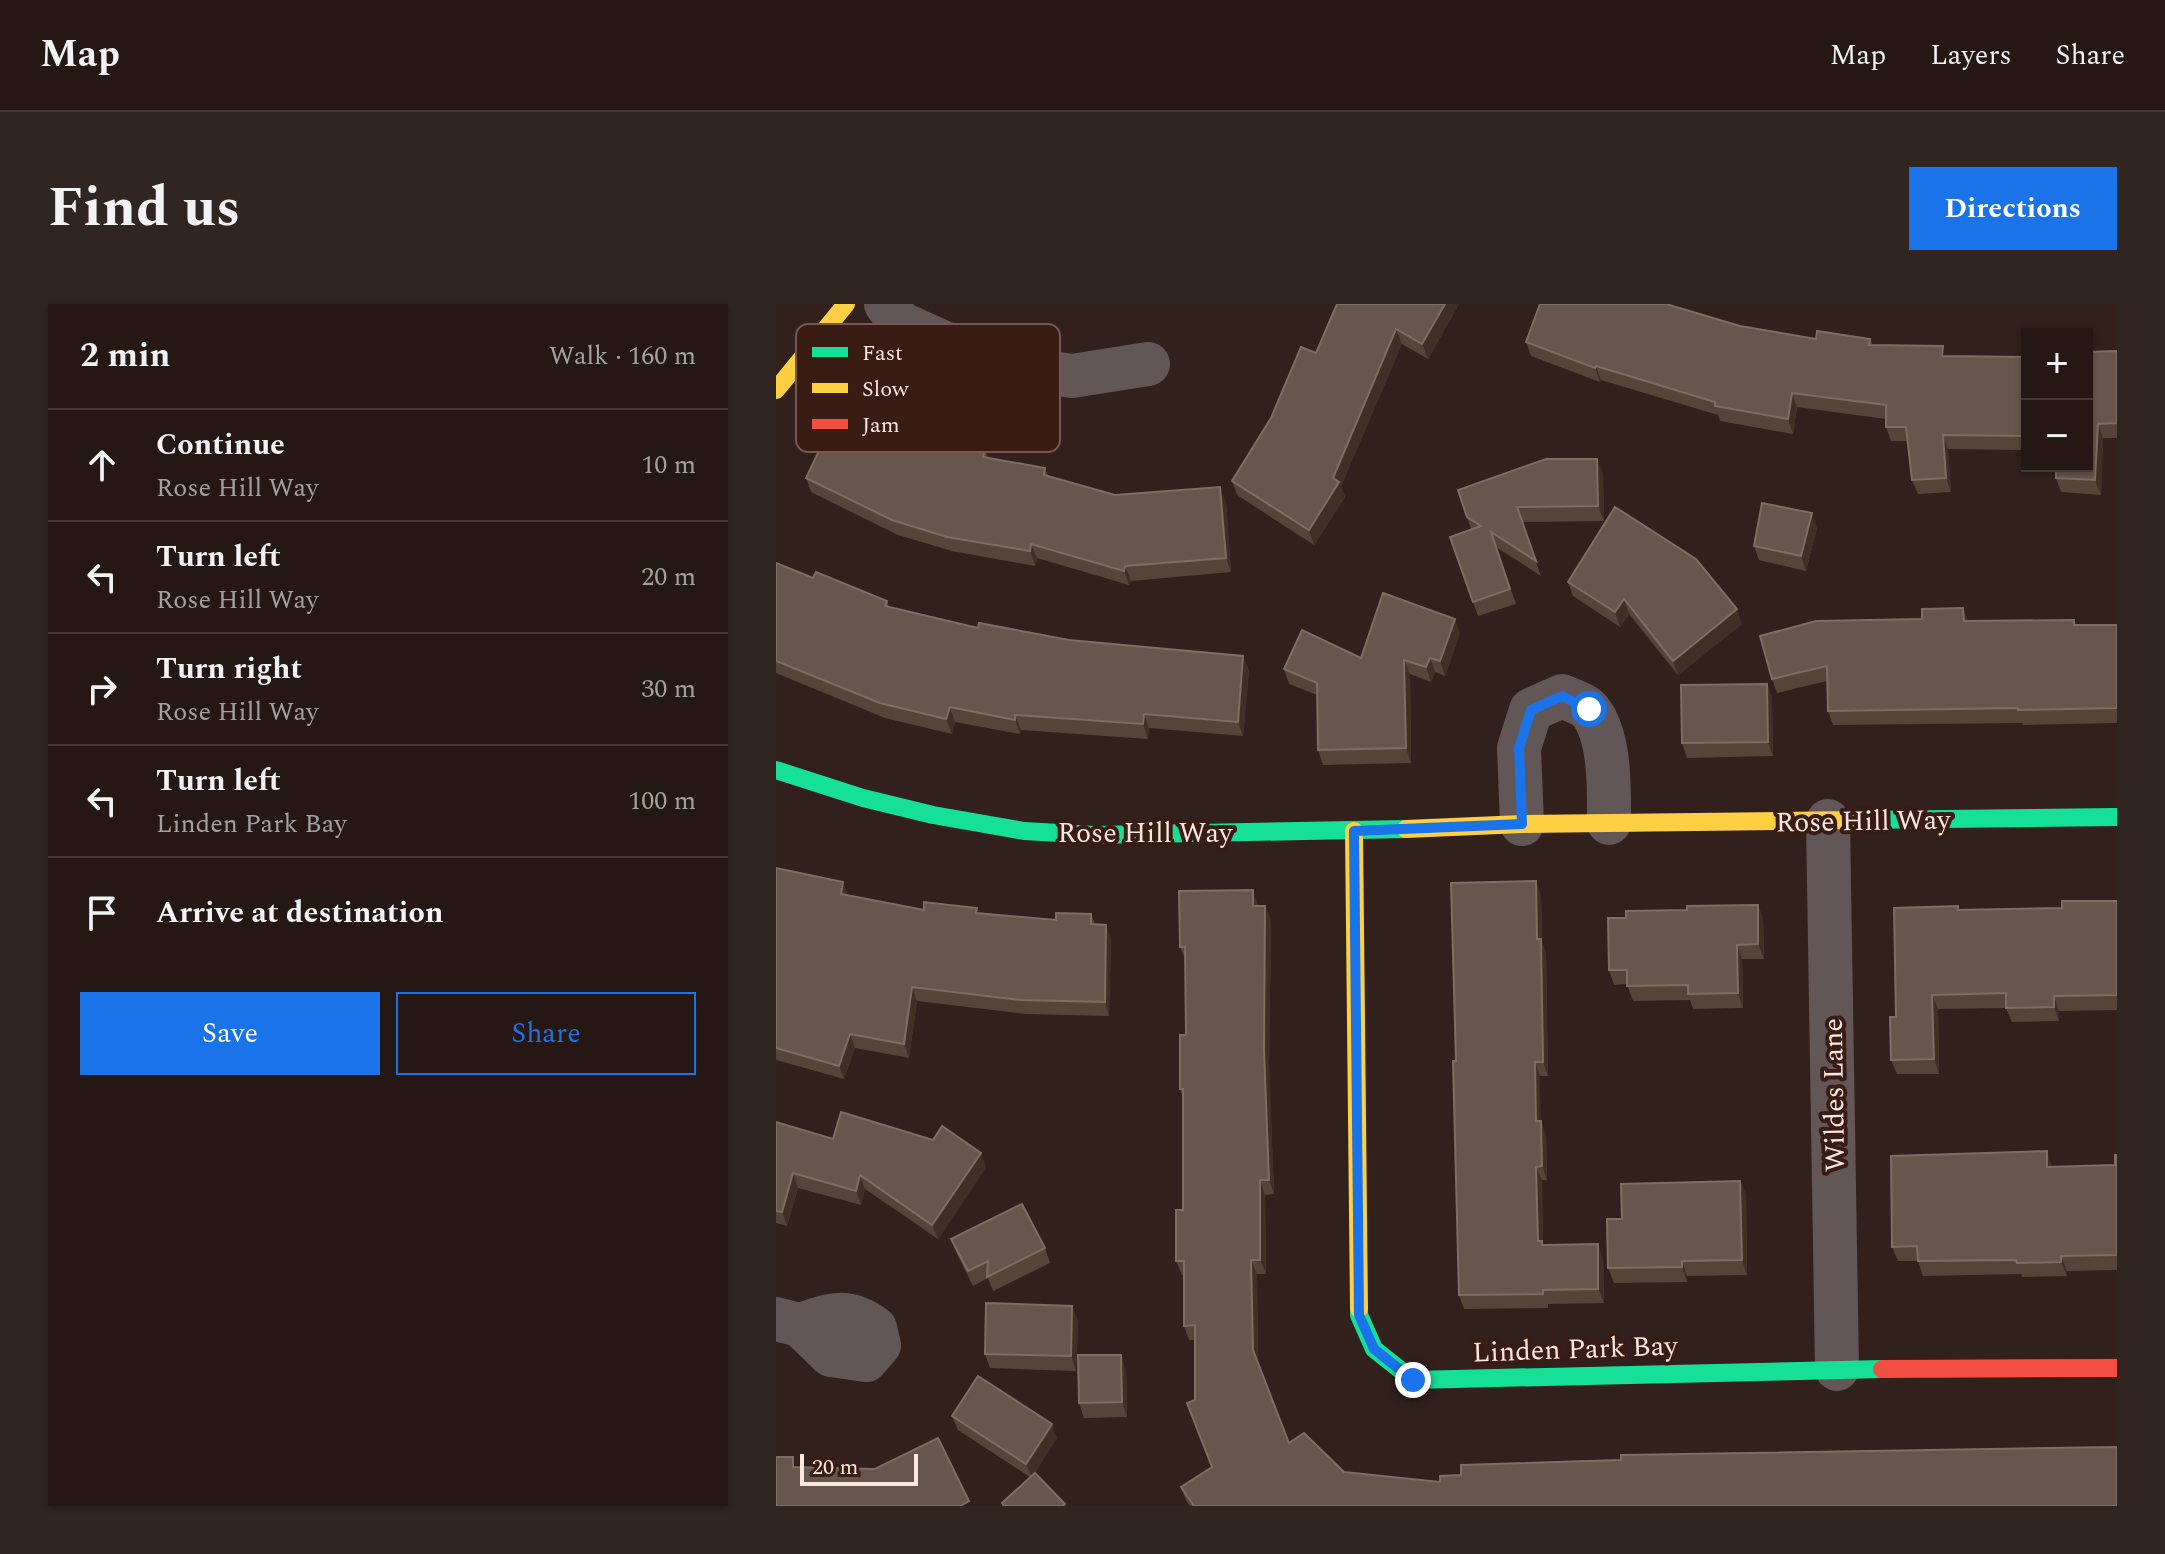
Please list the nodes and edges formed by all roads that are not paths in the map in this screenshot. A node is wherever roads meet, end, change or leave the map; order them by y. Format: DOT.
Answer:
graph roads {
  1 [pos="846,304"];
  2 [pos="886,304"];
  3 [pos="830,324"];
  4 [pos="902,324"];
  5 [pos="1148,364"];
  6 [pos="796,365"];
  7 [pos="1060,374"];
  8 [pos="776,390"];
  9 [pos="776,770"];
  10 [pos="2117,817"];
  11 [pos="1828,821"];
  12 [pos="1609,823"];
  13 [pos="1522,824"];
  14 [pos="1354,831"];
  15 [pos="2117,1368"];
  16 [pos="1837,1369"];
  1 -- 3 [label="street"];
  2 -- 4 [label="street"];
  5 -- 7 [label="street"];
  6 -- 8 [label="street"];
  9 -- 14 [label="street, Rose Hill Way"];
  10 -- 11 [label="street, Rose Hill Way"];
  11 -- 12 [label="street, Rose Hill Way"];
  11 -- 16 [label="street, Wildes Lane"];
  12 -- 13 [label="street, Rose Hill Way"];
  12 -- 13 [label="street"];
  13 -- 14 [label="street, Rose Hill Way"];
  14 -- 16 [label="street, Linden Park Bay"];
  15 -- 16 [label="street, Linden Park Bay"];
}
